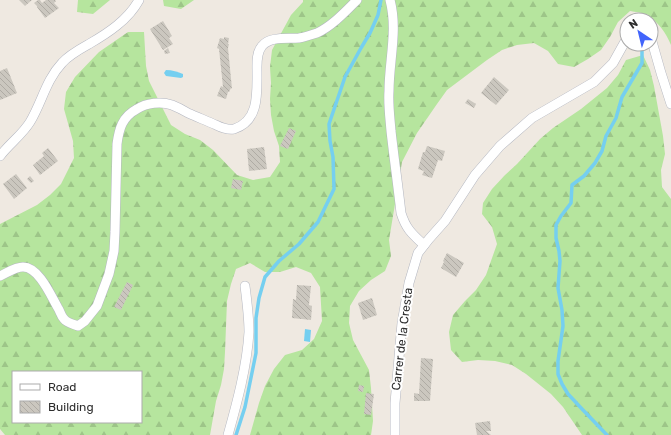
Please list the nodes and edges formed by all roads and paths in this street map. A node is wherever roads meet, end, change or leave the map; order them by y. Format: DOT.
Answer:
graph roads {
  1 [pos="139,0"];
  2 [pos="356,0"];
  3 [pos="390,0"];
  4 [pos="619,51"];
  5 [pos="655,52"];
  6 [pos="671,104"];
  7 [pos="0,156"];
  8 [pos="424,245"];
  9 [pos="0,276"];
  10 [pos="245,286"];
  11 [pos="228,435"];
  12 [pos="395,435"];
  1 -- 7 [label="street"];
  2 -- 9 [label="street"];
  3 -- 8 [label="street"];
  4 -- 8 [label="street, Carrer de la Cresta"];
  5 -- 6 [label="street"];
  8 -- 12 [label="street, Carrer de la Cresta"];
  10 -- 11 [label="street"];
}
